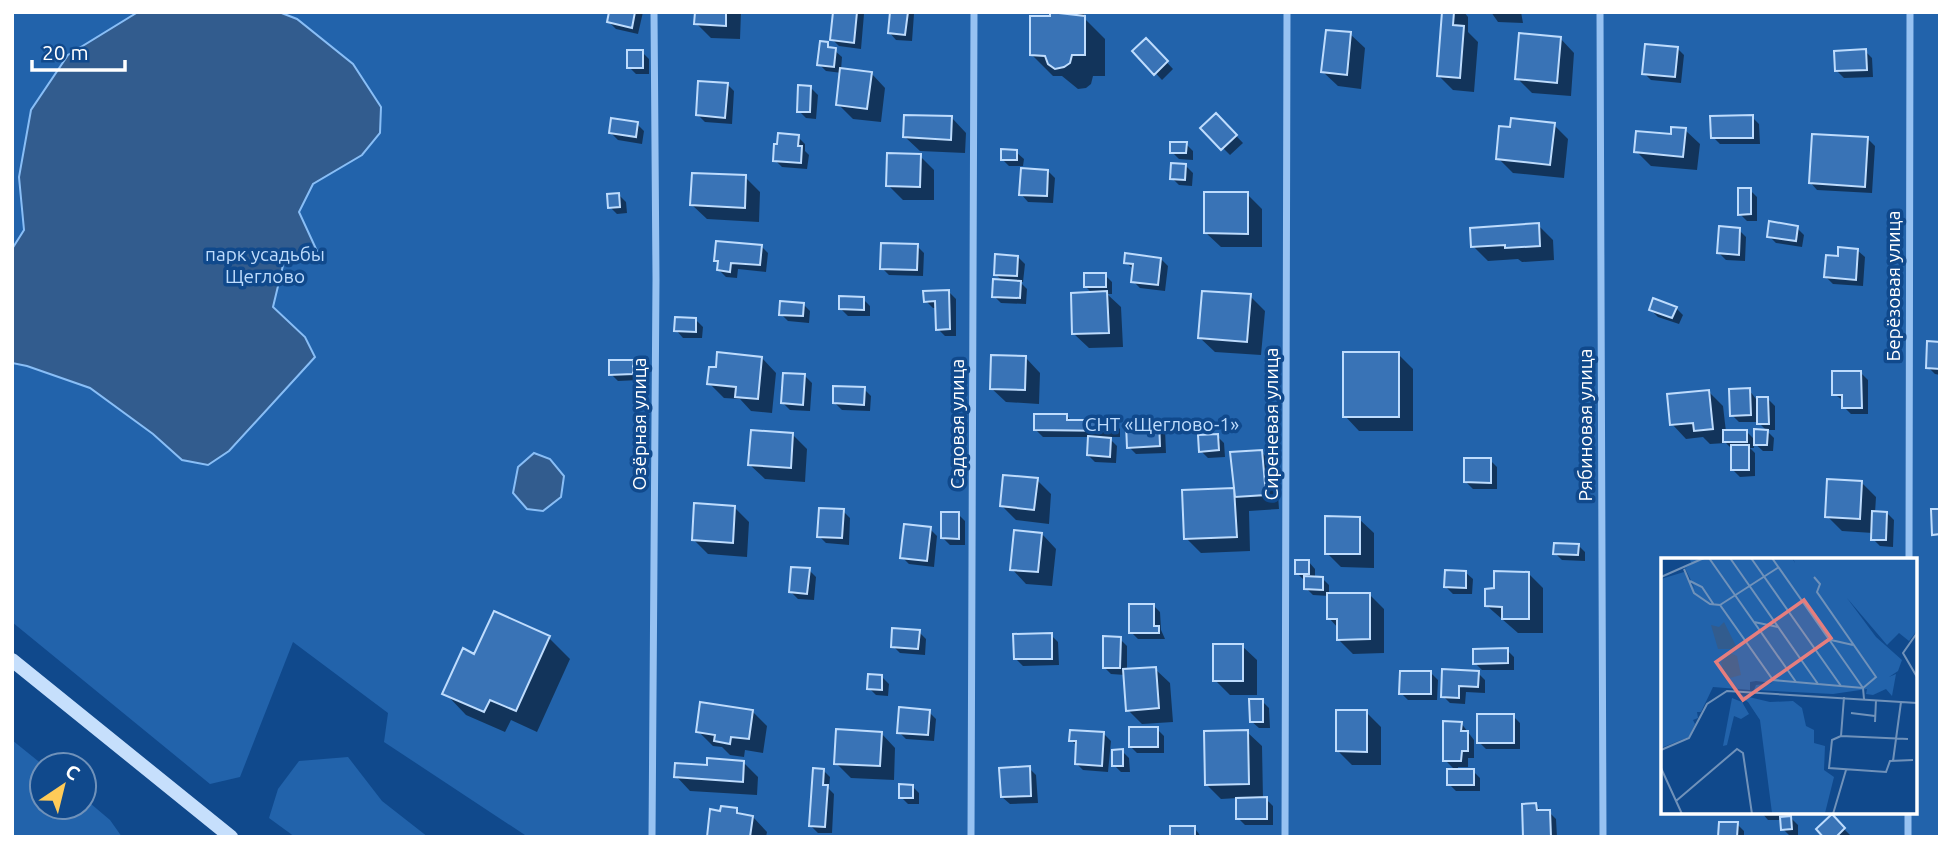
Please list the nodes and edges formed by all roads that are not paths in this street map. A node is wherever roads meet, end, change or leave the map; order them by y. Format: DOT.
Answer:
graph roads {
  1 [pos="654,12"];
  2 [pos="974,12"];
  3 [pos="1287,12"];
  4 [pos="1600,12"];
  5 [pos="1910,12"];
  6 [pos="1909,558"];
  7 [pos="12,660"];
  8 [pos="1908,814"];
  9 [pos="231,837"];
  10 [pos="652,837"];
  11 [pos="971,837"];
  12 [pos="1286,837"];
  13 [pos="1604,837"];
  14 [pos="1908,837"];
  1 -- 10 [label="street, Озёрная улица"];
  2 -- 11 [label="street, Садовая улица"];
  3 -- 12 [label="street, Сиреневая улица"];
  4 -- 13 [label="street, Рябиновая улица"];
  5 -- 6 [label="street, Берёзовая улица"];
  7 -- 9 [label="main road"];
  8 -- 14 [label="street"];
}
